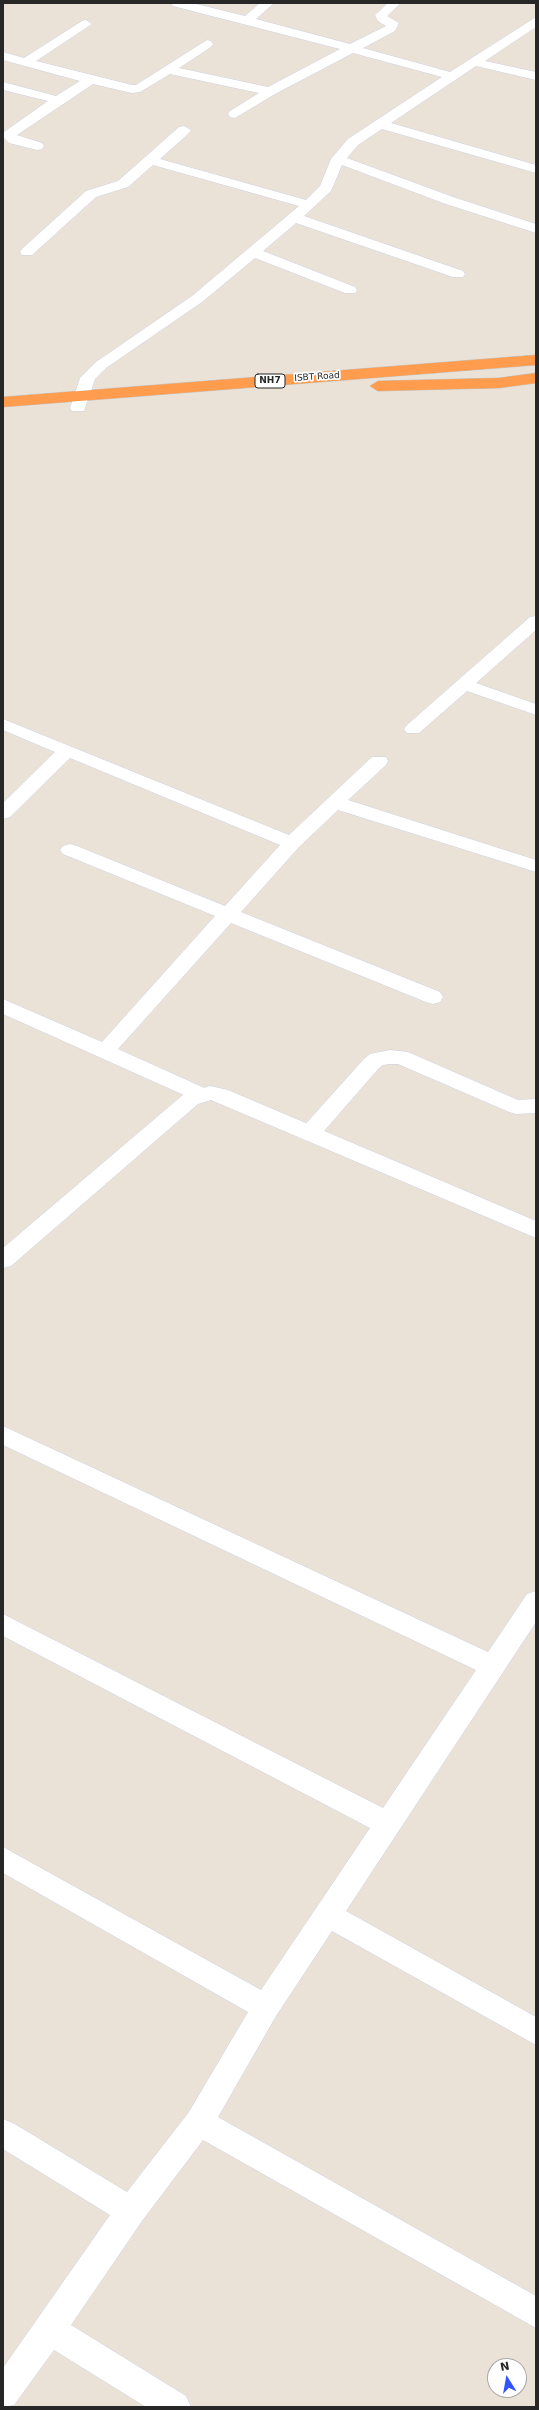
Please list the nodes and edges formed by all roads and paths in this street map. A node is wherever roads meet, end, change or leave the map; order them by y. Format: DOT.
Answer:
graph roads {
  1 [pos="176,3"];
  2 [pos="268,3"];
  3 [pos="395,3"];
  4 [pos="247,20"];
  5 [pos="536,21"];
  6 [pos="86,24"];
  7 [pos="207,44"];
  8 [pos="349,49"];
  9 [pos="3,56"];
  10 [pos="26,62"];
  11 [pos="474,62"];
  12 [pos="168,70"];
  13 [pos="451,76"];
  14 [pos="536,76"];
  15 [pos="91,80"];
  16 [pos="3,86"];
  17 [pos="270,91"];
  18 [pos="58,100"];
  19 [pos="235,114"];
  20 [pos="380,124"];
  21 [pos="184,130"];
  22 [pos="37,146"];
  23 [pos="338,159"];
  24 [pos="150,160"];
  25 [pos="536,169"];
  26 [pos="309,205"];
  27 [pos="293,217"];
  28 [pos="536,229"];
  29 [pos="27,252"];
  30 [pos="253,252"];
  31 [pos="458,274"];
  32 [pos="350,290"];
  33 [pos="536,360"];
  34 [pos="536,378"];
  35 [pos="3,402"];
  36 [pos="80,402"];
  37 [pos="3,414"];
  38 [pos="536,621"];
  39 [pos="463,684"];
  40 [pos="536,710"];
  41 [pos="3,724"];
  42 [pos="413,730"];
  43 [pos="68,750"];
  44 [pos="379,761"];
  45 [pos="334,802"];
  46 [pos="3,813"];
  47 [pos="292,843"];
  48 [pos="70,850"];
  49 [pos="536,866"];
  50 [pos="231,913"];
  51 [pos="433,997"];
  52 [pos="3,1006"];
  53 [pos="106,1050"];
  54 [pos="202,1094"];
  55 [pos="536,1106"];
  56 [pos="310,1133"];
  57 [pos="536,1230"];
  58 [pos="3,1260"];
  59 [pos="3,1435"];
  60 [pos="536,1601"];
  61 [pos="3,1624"];
  62 [pos="493,1666"];
  63 [pos="387,1823"];
  64 [pos="3,1859"];
  65 [pos="328,1915"];
  66 [pos="266,2007"];
  67 [pos="536,2032"];
  68 [pos="199,2122"];
  69 [pos="3,2133"];
  70 [pos="131,2211"];
  71 [pos="536,2313"];
  72 [pos="50,2330"];
  73 [pos="3,2394"];
  74 [pos="175,2407"];
  1 -- 4 [label="street"];
  2 -- 4 [label="street"];
  3 -- 8 [label="street"];
  4 -- 8 [label="street"];
  5 -- 11 [label="street"];
  6 -- 10 [label="street"];
  7 -- 12 [label="street"];
  8 -- 13 [label="street"];
  8 -- 17 [label="street"];
  9 -- 10 [label="street"];
  10 -- 15 [label="street"];
  11 -- 13 [label="street"];
  11 -- 14 [label="street"];
  12 -- 15 [label="street"];
  12 -- 17 [label="street"];
  13 -- 20 [label="street"];
  15 -- 18 [label="street"];
  16 -- 18 [label="street"];
  17 -- 19 [label="street"];
  18 -- 22 [label="street"];
  20 -- 23 [label="street"];
  20 -- 25 [label="street"];
  21 -- 24 [label="street"];
  23 -- 26 [label="street"];
  23 -- 28 [label="street"];
  24 -- 26 [label="street"];
  24 -- 29 [label="street"];
  26 -- 27 [label="street"];
  27 -- 30 [label="street"];
  27 -- 31 [label="street"];
  30 -- 32 [label="street"];
  30 -- 36 [label="street"];
  33 -- 36 [label="highway, ISBT Road / NH7"];
  34 -- 36 [label="highway, NH7"];
  35 -- 36 [label="highway, ISBT Road / NH7"];
  36 -- 37 [label="highway, NH7"];
  38 -- 39 [label="street"];
  39 -- 40 [label="street"];
  39 -- 42 [label="street"];
  41 -- 43 [label="street"];
  43 -- 46 [label="street"];
  43 -- 47 [label="street"];
  44 -- 45 [label="street"];
  45 -- 47 [label="street"];
  45 -- 49 [label="street"];
  47 -- 50 [label="street"];
  48 -- 50 [label="street"];
  50 -- 51 [label="street"];
  50 -- 53 [label="street"];
  52 -- 53 [label="street"];
  53 -- 54 [label="street"];
  54 -- 56 [label="street"];
  54 -- 58 [label="street"];
  55 -- 56 [label="street"];
  56 -- 57 [label="street"];
  59 -- 62 [label="street"];
  60 -- 62 [label="street"];
  61 -- 63 [label="street"];
  62 -- 63 [label="street"];
  63 -- 65 [label="street"];
  64 -- 66 [label="street"];
  65 -- 66 [label="street"];
  65 -- 67 [label="street"];
  66 -- 68 [label="street"];
  68 -- 70 [label="street"];
  68 -- 71 [label="street"];
  69 -- 70 [label="street"];
  70 -- 72 [label="street"];
  72 -- 73 [label="street"];
  72 -- 74 [label="street"];
}
